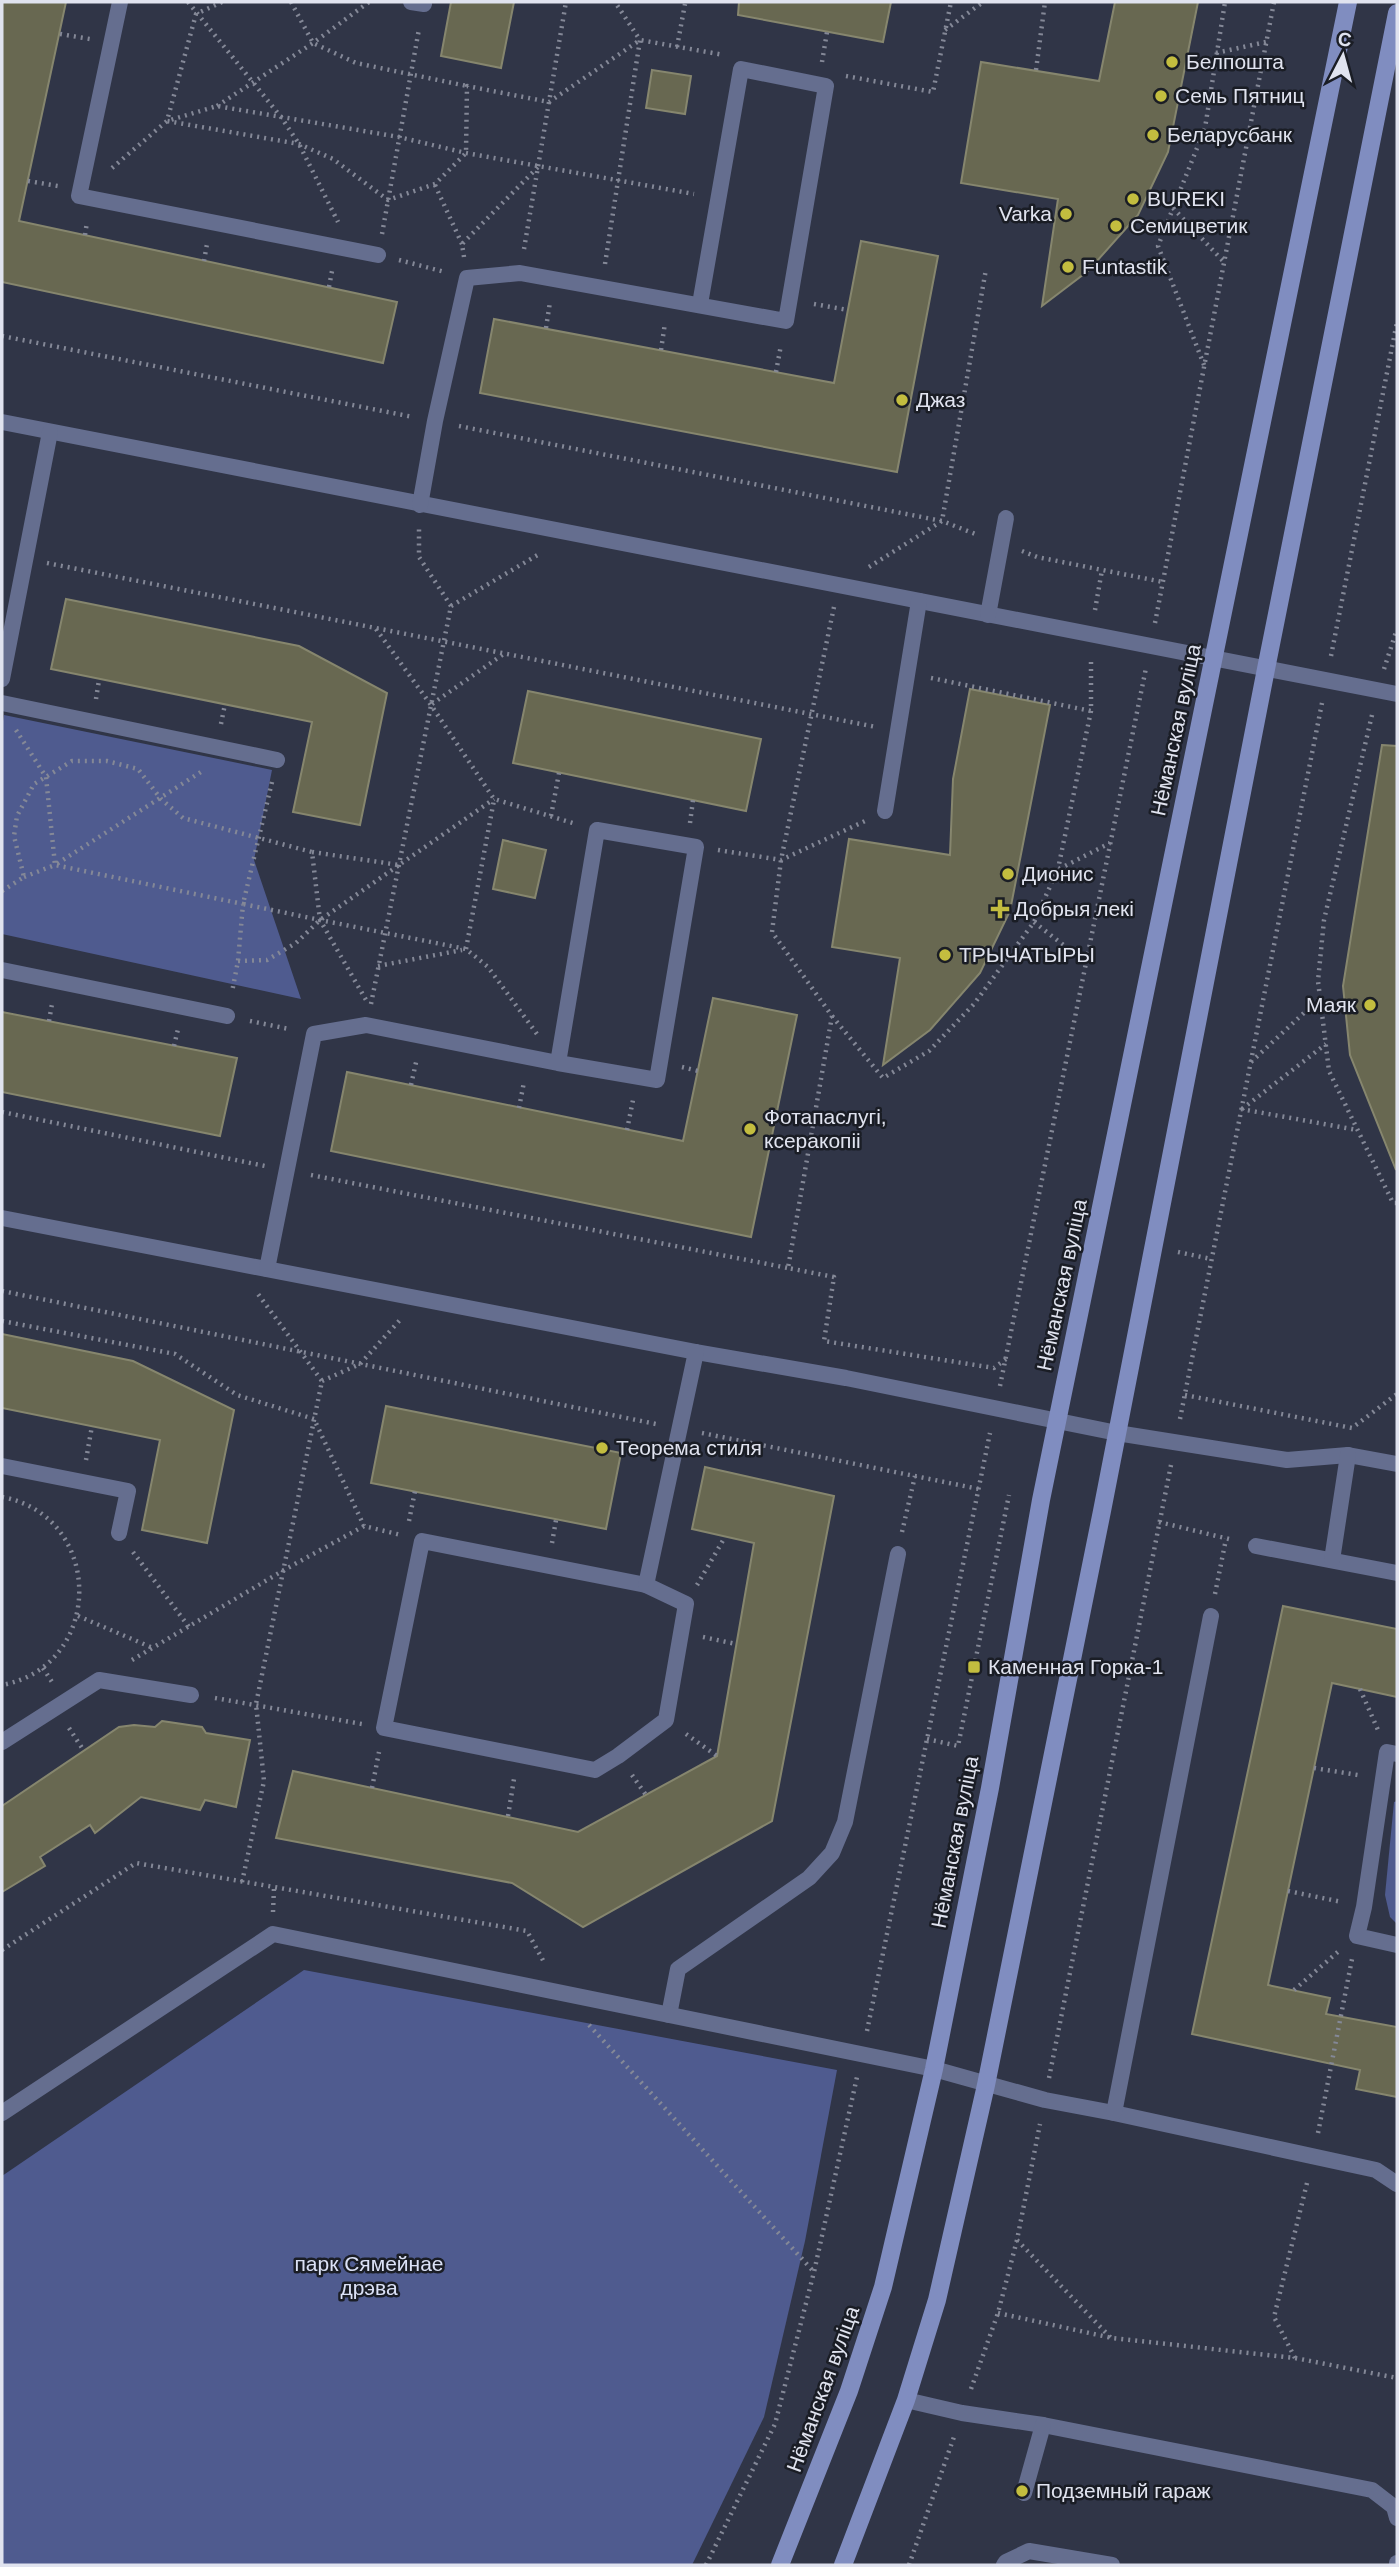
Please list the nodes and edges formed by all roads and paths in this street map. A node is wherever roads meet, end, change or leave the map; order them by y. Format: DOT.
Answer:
graph roads {
  1 [pos="120,2"];
  2 [pos="188,2"];
  3 [pos="222,2"];
  4 [pos="291,2"];
  5 [pos="369,2"];
  6 [pos="566,2"];
  7 [pos="615,2"];
  8 [pos="951,2"];
  9 [pos="983,2"];
  10 [pos="1045,2"];
  11 [pos="1224,2"];
  12 [pos="1273,2"];
  13 [pos="1348,2"];
  14 [pos="417,3"];
  15 [pos="685,4"];
  16 [pos="1397,13"];
  17 [pos="196,14"];
  18 [pos="827,32"];
  19 [pos="640,40"];
  20 [pos="1266,42"];
  21 [pos="313,43"];
  22 [pos="677,47"];
  23 [pos="1216,53"];
  24 [pos="1036,70"];
  25 [pos="821,72"];
  26 [pos="411,74"];
  27 [pos="253,82"];
  28 [pos="467,86"];
  29 [pos="549,102"];
  30 [pos="217,106"];
  31 [pos="281,117"];
  32 [pos="167,121"];
  33 [pos="399,137"];
  34 [pos="299,144"];
  35 [pos="466,153"];
  36 [pos="539,166"];
  37 [pos="618,180"];
  38 [pos="435,184"];
  39 [pos="79,196"];
  40 [pos="718,198"];
  41 [pos="388,200"];
  42 [pos="1173,208"];
  43 [pos="462,244"];
  44 [pos="352,249"];
  45 [pos="378,255"];
  46 [pos="1224,262"];
  47 [pos="986,269"];
  48 [pos="520,273"];
  49 [pos="467,278"];
  50 [pos="601,286"];
  51 [pos="790,299"];
  52 [pos="700,304"];
  53 [pos="848,310"];
  54 [pos="1397,322"];
  55 [pos="2,336"];
  56 [pos="1204,366"];
  57 [pos="435,421"];
  58 [pos="2,422"];
  59 [pos="50,432"];
  60 [pos="420,505"];
  61 [pos="1006,518"];
  62 [pos="942,521"];
  63 [pos="572,535"];
  64 [pos="1001,543"];
  65 [pos="25,559"];
  66 [pos="1102,570"];
  67 [pos="1163,582"];
  68 [pos="838,586"];
  69 [pos="919,601"];
  70 [pos="451,606"];
  71 [pos="988,615"];
  72 [pos="376,628"];
  73 [pos="1154,628"];
  74 [pos="1397,629"];
  75 [pos="1091,635"];
  76 [pos="444,641"];
  77 [pos="506,653"];
  78 [pos="1149,656"];
  79 [pos="1214,659"];
  80 [pos="1329,664"];
  81 [pos="1266,668"];
  82 [pos="907,673"];
  83 [pos="2,679"];
  84 [pos="1378,690"];
  85 [pos="1324,693"];
  86 [pos="1397,694"];
  87 [pos="2,703"];
  88 [pos="431,705"];
  89 [pos="1091,710"];
  90 [pos="811,714"];
  91 [pos="9,720"];
  92 [pos="897,731"];
  93 [pos="233,751"];
  94 [pos="277,760"];
  95 [pos="559,773"];
  96 [pos="46,777"];
  97 [pos="161,799"];
  98 [pos="494,799"];
  99 [pos="885,811"];
  100 [pos="551,816"];
  101 [pos="597,830"];
  102 [pos="259,836"];
  103 [pos="1110,843"];
  104 [pos="696,847"];
  105 [pos="312,852"];
  106 [pos="780,860"];
  107 [pos="55,865"];
  108 [pos="399,865"];
  109 [pos="1058,869"];
  110 [pos="24,877"];
  111 [pos="2,891"];
  112 [pos="243,904"];
  113 [pos="320,920"];
  114 [pos="1034,922"];
  115 [pos="385,933"];
  116 [pos="466,949"];
  117 [pos="239,961"];
  118 [pos="1086,963"];
  119 [pos="378,966"];
  120 [pos="2,970"];
  121 [pos="1320,998"];
  122 [pos="228,1016"];
  123 [pos="832,1016"];
  124 [pos="314,1034"];
  125 [pos="1326,1044"];
  126 [pos="558,1063"];
  127 [pos="1251,1063"];
  128 [pos="1241,1109"];
  129 [pos="2,1112"];
  130 [pos="1357,1130"];
  131 [pos="288,1171"];
  132 [pos="1397,1203"];
  133 [pos="2,1218"];
  134 [pos="1152,1247"];
  135 [pos="1212,1259"];
  136 [pos="235,1263"];
  137 [pos="788,1268"];
  138 [pos="267,1269"];
  139 [pos="2,1291"];
  140 [pos="419,1298"];
  141 [pos="2,1321"];
  142 [pos="302,1352"];
  143 [pos="696,1352"];
  144 [pos="1006,1359"];
  145 [pos="360,1364"];
  146 [pos="322,1381"];
  147 [pos="999,1391"];
  148 [pos="1397,1394"];
  149 [pos="1185,1395"];
  150 [pos="314,1419"];
  151 [pos="1056,1421"];
  152 [pos="992,1422"];
  153 [pos="1179,1423"];
  154 [pos="92,1426"];
  155 [pos="680,1429"];
  156 [pos="1117,1433"];
  157 [pos="1173,1455"];
  158 [pos="1348,1455"];
  159 [pos="1397,1464"];
  160 [pos="2,1466"];
  161 [pos="915,1476"];
  162 [pos="82,1482"];
  163 [pos="979,1489"];
  164 [pos="415,1491"];
  165 [pos="1009,1494"];
  166 [pos="2,1497"];
  167 [pos="1160,1522"];
  168 [pos="364,1526"];
  169 [pos="119,1533"];
  170 [pos="724,1537"];
  171 [pos="414,1539"];
  172 [pos="1226,1539"];
  173 [pos="1256,1546"];
  174 [pos="898,1554"];
  175 [pos="1332,1560"];
  176 [pos="284,1570"];
  177 [pos="1397,1573"];
  178 [pos="646,1585"];
  179 [pos="686,1604"];
  180 [pos="78,1616"];
  181 [pos="1211,1616"];
  182 [pos="189,1628"];
  183 [pos="681,1633"];
  184 [pos="736,1644"];
  185 [pos="153,1648"];
  186 [pos="99,1680"];
  187 [pos="2,1685"];
  188 [pos="1360,1689"];
  189 [pos="191,1695"];
  190 [pos="257,1704"];
  191 [pos="666,1720"];
  192 [pos="384,1728"];
  193 [pos="927,1739"];
  194 [pos="2,1742"];
  195 [pos="1392,1753"];
  196 [pos="518,1754"];
  197 [pos="717,1756"];
  198 [pos="1314,1768"];
  199 [pos="1383,1779"];
  200 [pos="372,1788"];
  201 [pos="508,1816"];
  202 [pos="242,1882"];
  203 [pos="1288,1891"];
  204 [pos="1364,1907"];
  205 [pos="1357,1936"];
  206 [pos="1397,1945"];
  207 [pos="2,1950"];
  208 [pos="1294,1990"];
  209 [pos="560,1993"];
  210 [pos="669,2015"];
  211 [pos="862,2054"];
  212 [pos="934,2069"];
  213 [pos="986,2085"];
  214 [pos="1045,2100"];
  215 [pos="2,2113"];
  216 [pos="1114,2113"];
  217 [pos="1313,2155"];
  218 [pos="1397,2184"];
  219 [pos="1017,2240"];
  220 [pos="814,2272"];
  221 [pos="998,2313"];
  222 [pos="1112,2338"];
  223 [pos="1295,2358"];
  224 [pos="1397,2378"];
  225 [pos="906,2400"];
  226 [pos="962,2413"];
  227 [pos="1043,2425"];
  228 [pos="1024,2493"];
  229 [pos="1397,2518"];
  230 [pos="706,2565"];
  231 [pos="780,2565"];
  232 [pos="843,2565"];
  233 [pos="909,2565"];
  234 [pos="1004,2565"];
  235 [pos="1112,2565"];
  1 -- 39 [label="lane"];
  2 -- 17 [label="path"];
  3 -- 17 [label="path"];
  4 -- 21 [label="path"];
  5 -- 21 [label="path"];
  6 -- 29 [label="path"];
  7 -- 19 [label="path"];
  8 -- 9 [label="path"];
  10 -- 24 [label="path"];
  11 -- 23 [label="path"];
  12 -- 20 [label="path"];
  13 -- 79 [label="main road, Нёманская вуліца"];
  14 -- 26 [label="path"];
  15 -- 22 [label="path"];
  16 -- 81 [label="main road"];
  17 -- 27 [label="path"];
  17 -- 32 [label="path"];
  18 -- 25 [label="path"];
  19 -- 29 [label="path"];
  19 -- 37 [label="path"];
  20 -- 23 [label="path"];
  20 -- 46 [label="path"];
  21 -- 26 [label="path"];
  21 -- 27 [label="path"];
  23 -- 42 [label="path"];
  26 -- 28 [label="path"];
  26 -- 33 [label="path"];
  27 -- 30 [label="path"];
  27 -- 31 [label="path"];
  28 -- 29 [label="path"];
  28 -- 35 [label="path"];
  29 -- 36 [label="path"];
  30 -- 31 [label="path"];
  30 -- 32 [label="path"];
  31 -- 33 [label="path"];
  31 -- 34 [label="path"];
  32 -- 34 [label="path"];
  32 -- 39 [label="path"];
  33 -- 35 [label="path"];
  33 -- 41 [label="path"];
  34 -- 41 [label="path"];
  34 -- 44 [label="path"];
  35 -- 36 [label="path"];
  35 -- 38 [label="path"];
  36 -- 37 [label="path"];
  36 -- 43 [label="path"];
  36 -- 48 [label="path"];
  37 -- 40 [label="path"];
  37 -- 50 [label="path"];
  38 -- 41 [label="path"];
  38 -- 43 [label="path"];
  39 -- 44 [label="lane"];
  40 -- 51 [label="lane"];
  40 -- 52 [label="lane"];
  41 -- 45 [label="path"];
  42 -- 46 [label="path"];
  42 -- 56 [label="path"];
  43 -- 49 [label="path"];
  44 -- 45 [label="lane"];
  45 -- 49 [label="path"];
  46 -- 56 [label="path"];
  47 -- 62 [label="path"];
  48 -- 49 [label="lane"];
  48 -- 50 [label="lane"];
  49 -- 57 [label="lane"];
  50 -- 52 [label="lane"];
  51 -- 52 [label="lane"];
  51 -- 53 [label="path"];
  54 -- 80 [label="path"];
  55 -- 57 [label="path"];
  56 -- 67 [label="path"];
  57 -- 60 [label="lane"];
  57 -- 62 [label="path"];
  58 -- 59 [label="lane"];
  59 -- 60 [label="lane"];
  59 -- 65 [label="lane"];
  60 -- 63 [label="lane"];
  60 -- 70 [label="path"];
  61 -- 64 [label="lane"];
  62 -- 64 [label="path"];
  62 -- 68 [label="path"];
  63 -- 68 [label="lane"];
  63 -- 70 [label="path"];
  64 -- 66 [label="path"];
  64 -- 71 [label="lane"];
  65 -- 72 [label="path"];
  65 -- 83 [label="lane"];
  66 -- 67 [label="path"];
  66 -- 75 [label="path"];
  67 -- 73 [label="path"];
  68 -- 69 [label="lane"];
  68 -- 90 [label="path"];
  69 -- 71 [label="lane"];
  69 -- 82 [label="lane"];
  70 -- 76 [label="path"];
  71 -- 75 [label="lane"];
  72 -- 76 [label="path"];
  72 -- 88 [label="path"];
  74 -- 84 [label="path"];
  75 -- 79 [label="lane"];
  75 -- 89 [label="path"];
  76 -- 77 [label="path"];
  76 -- 88 [label="path"];
  77 -- 88 [label="path"];
  77 -- 90 [label="path"];
  78 -- 103 [label="path"];
  79 -- 81 [label="lane"];
  79 -- 151 [label="main road, Нёманская вуліца"];
  81 -- 84 [label="lane"];
  81 -- 134 [label="main road"];
  82 -- 89 [label="path"];
  82 -- 92 [label="lane"];
  84 -- 86 [label="lane"];
  84 -- 121 [label="path"];
  85 -- 127 [label="path"];
  87 -- 93 [label="lane"];
  88 -- 98 [label="path"];
  88 -- 108 [label="path"];
  89 -- 109 [label="path"];
  90 -- 92 [label="path"];
  90 -- 106 [label="path"];
  91 -- 96 [label="path"];
  92 -- 99 [label="lane"];
  93 -- 94 [label="lane"];
  93 -- 97 [label="path"];
  94 -- 102 [label="path"];
  95 -- 100 [label="path"];
  96 -- 97 [label="path"];
  96 -- 107 [label="path"];
  96 -- 110 [label="path"];
  97 -- 102 [label="path"];
  97 -- 107 [label="path"];
  98 -- 100 [label="path"];
  98 -- 108 [label="path"];
  98 -- 116 [label="path"];
  99 -- 106 [label="path"];
  100 -- 101 [label="path"];
  101 -- 104 [label="lane"];
  101 -- 126 [label="lane"];
  102 -- 105 [label="path"];
  102 -- 112 [label="path"];
  103 -- 109 [label="path"];
  103 -- 118 [label="path"];
  104 -- 106 [label="path"];
  104 -- 126 [label="lane"];
  105 -- 108 [label="path"];
  105 -- 113 [label="path"];
  106 -- 123 [label="path"];
  107 -- 110 [label="path"];
  107 -- 112 [label="path"];
  108 -- 113 [label="path"];
  108 -- 115 [label="path"];
  109 -- 114 [label="path"];
  110 -- 111 [label="path"];
  112 -- 113 [label="path"];
  112 -- 117 [label="path"];
  113 -- 115 [label="path"];
  113 -- 117 [label="path"];
  113 -- 119 [label="path"];
  114 -- 118 [label="path"];
  114 -- 123 [label="path"];
  115 -- 116 [label="path"];
  115 -- 119 [label="path"];
  116 -- 119 [label="path"];
  116 -- 126 [label="path"];
  117 -- 122 [label="path"];
  118 -- 144 [label="path"];
  120 -- 122 [label="lane"];
  121 -- 125 [label="path"];
  121 -- 127 [label="path"];
  122 -- 124 [label="path"];
  123 -- 137 [label="path"];
  124 -- 126 [label="lane"];
  124 -- 131 [label="lane"];
  125 -- 128 [label="path"];
  125 -- 130 [label="path"];
  127 -- 128 [label="path"];
  128 -- 130 [label="path"];
  128 -- 135 [label="path"];
  129 -- 131 [label="path"];
  130 -- 132 [label="path"];
  131 -- 137 [label="path"];
  131 -- 138 [label="lane"];
  133 -- 136 [label="lane"];
  134 -- 135 [label="path"];
  134 -- 156 [label="main road"];
  135 -- 149 [label="path"];
  136 -- 138 [label="lane"];
  136 -- 142 [label="path"];
  137 -- 144 [label="path"];
  138 -- 140 [label="lane"];
  139 -- 142 [label="path"];
  140 -- 143 [label="lane"];
  140 -- 145 [label="path"];
  141 -- 150 [label="path"];
  142 -- 145 [label="path"];
  142 -- 146 [label="path"];
  143 -- 151 [label="lane"];
  143 -- 155 [label="lane"];
  144 -- 147 [label="path"];
  145 -- 146 [label="path"];
  145 -- 155 [label="path"];
  146 -- 150 [label="path"];
  148 -- 149 [label="path"];
  149 -- 153 [label="path"];
  150 -- 168 [label="path"];
  150 -- 176 [label="path"];
  151 -- 156 [label="lane"];
  151 -- 212 [label="main road, Нёманская вуліца"];
  152 -- 163 [label="path"];
  154 -- 162 [label="path"];
  155 -- 161 [label="path"];
  155 -- 178 [label="lane"];
  156 -- 158 [label="lane"];
  156 -- 213 [label="main road"];
  157 -- 167 [label="path"];
  158 -- 159 [label="lane"];
  158 -- 175 [label="lane"];
  160 -- 162 [label="lane"];
  161 -- 163 [label="path"];
  161 -- 174 [label="path"];
  162 -- 169 [label="lane"];
  163 -- 193 [label="path"];
  164 -- 171 [label="path"];
  165 -- 193 [label="path"];
  166 -- 180 [label="path"];
  167 -- 172 [label="path"];
  167 -- 214 [label="path"];
  168 -- 171 [label="path"];
  168 -- 176 [label="path"];
  169 -- 182 [label="path"];
  170 -- 179 [label="path"];
  171 -- 178 [label="lane"];
  171 -- 192 [label="lane"];
  172 -- 173 [label="path"];
  172 -- 181 [label="path"];
  173 -- 175 [label="lane"];
  174 -- 210 [label="lane"];
  175 -- 177 [label="lane"];
  176 -- 182 [label="path"];
  176 -- 190 [label="path"];
  178 -- 179 [label="lane"];
  179 -- 183 [label="lane"];
  180 -- 185 [label="path"];
  180 -- 187 [label="path"];
  181 -- 216 [label="lane"];
  182 -- 185 [label="path"];
  183 -- 184 [label="path"];
  183 -- 191 [label="lane"];
  185 -- 186 [label="path"];
  186 -- 189 [label="lane"];
  186 -- 194 [label="lane"];
  188 -- 195 [label="path"];
  189 -- 190 [label="path"];
  190 -- 192 [label="path"];
  190 -- 202 [label="path"];
  191 -- 196 [label="lane"];
  191 -- 197 [label="path"];
  192 -- 196 [label="lane"];
  192 -- 200 [label="path"];
  193 -- 211 [label="path"];
  195 -- 199 [label="lane"];
  196 -- 201 [label="path"];
  198 -- 199 [label="path"];
  199 -- 204 [label="lane"];
  202 -- 207 [label="path"];
  202 -- 209 [label="path"];
  203 -- 204 [label="path"];
  204 -- 205 [label="lane"];
  205 -- 206 [label="lane"];
  205 -- 208 [label="path"];
  205 -- 217 [label="path"];
  209 -- 210 [label="lane"];
  209 -- 215 [label="lane"];
  209 -- 220 [label="path"];
  210 -- 211 [label="lane"];
  211 -- 212 [label="lane"];
  211 -- 220 [label="path"];
  212 -- 213 [label="lane"];
  212 -- 231 [label="main road, Нёманская вуліца"];
  213 -- 214 [label="lane"];
  213 -- 225 [label="main road"];
  214 -- 216 [label="lane"];
  214 -- 219 [label="path"];
  216 -- 217 [label="lane"];
  217 -- 218 [label="lane"];
  217 -- 223 [label="path"];
  219 -- 221 [label="path"];
  219 -- 222 [label="path"];
  220 -- 230 [label="path"];
  221 -- 222 [label="path"];
  221 -- 226 [label="path"];
  222 -- 223 [label="path"];
  223 -- 224 [label="path"];
  225 -- 226 [label="lane"];
  225 -- 232 [label="main road"];
  226 -- 227 [label="lane"];
  226 -- 233 [label="path"];
  227 -- 228 [label="lane"];
  227 -- 229 [label="lane"];
  234 -- 235 [label="lane"];
}
